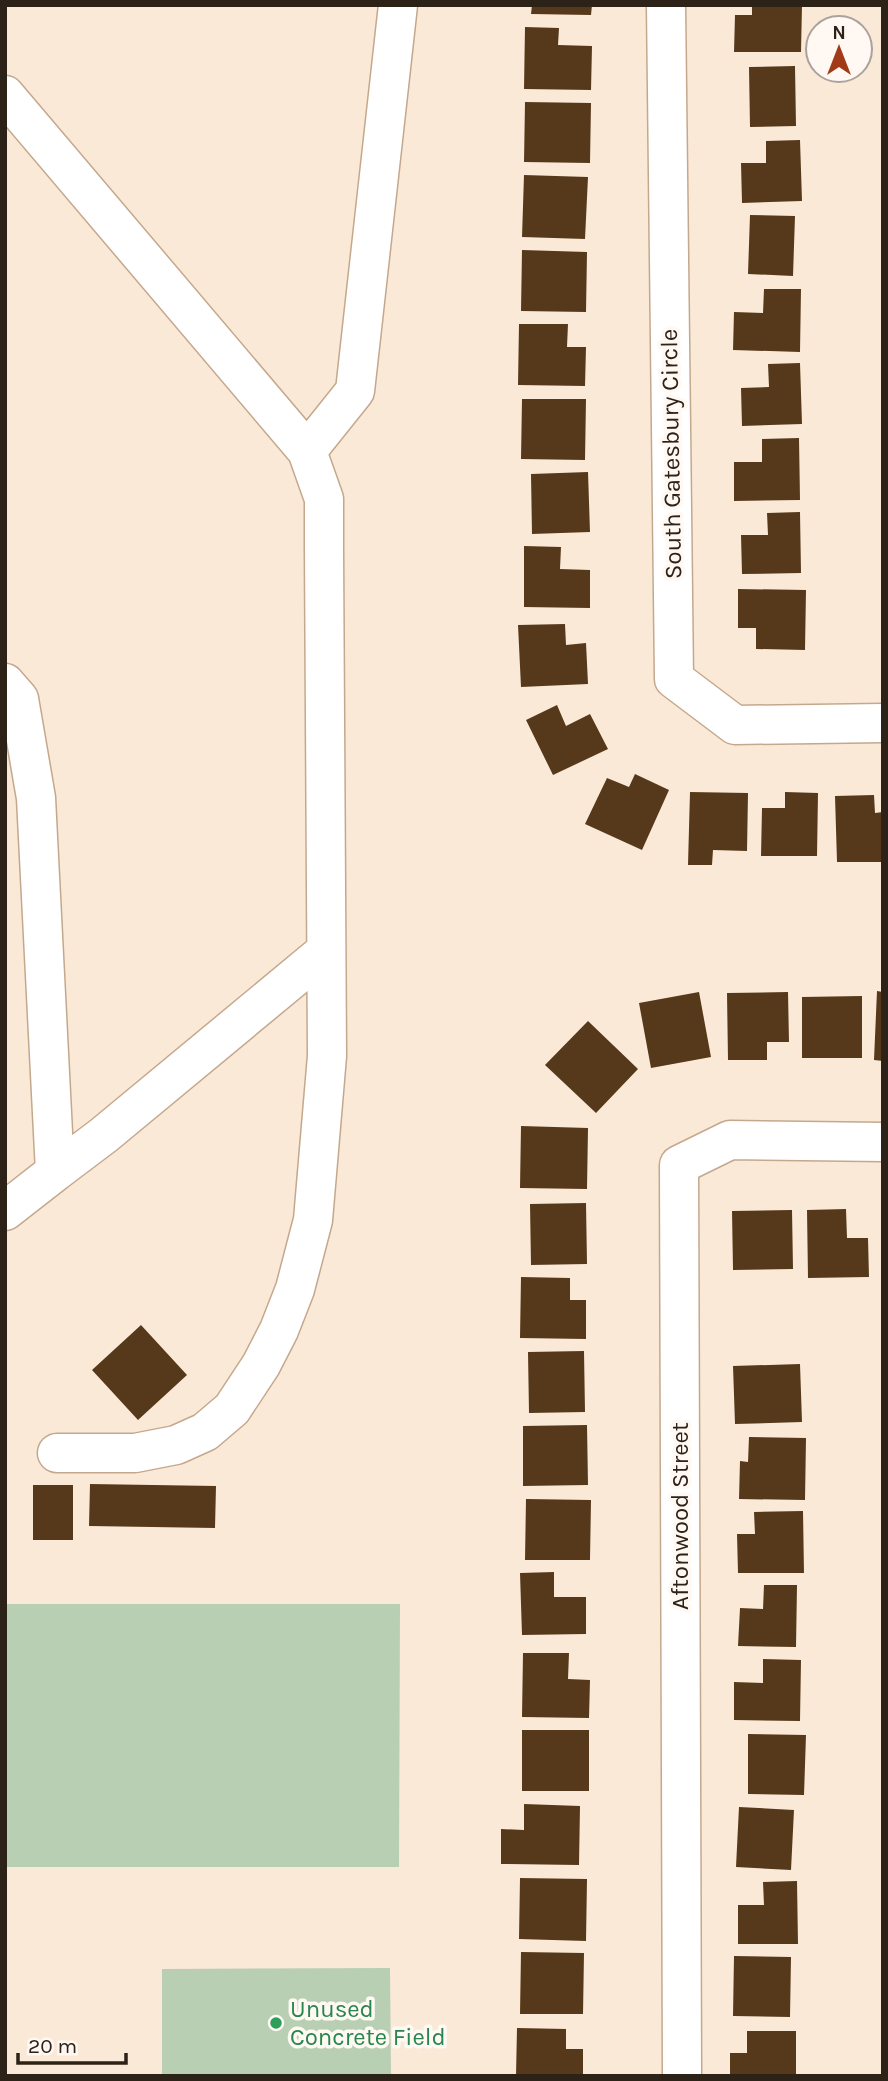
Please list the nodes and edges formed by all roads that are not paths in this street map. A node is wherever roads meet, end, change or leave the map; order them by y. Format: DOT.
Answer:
graph roads {
  1 [pos="398,5"];
  2 [pos="666,5"];
  3 [pos="5,95"];
  4 [pos="307,451"];
  5 [pos="5,683"];
  6 [pos="883,723"];
  7 [pos="326,951"];
  8 [pos="883,1142"];
  9 [pos="55,1172"];
  10 [pos="5,1211"];
  11 [pos="57,1453"];
  12 [pos="682,2076"];
  1 -- 4 [label="street"];
  2 -- 6 [label="street, South Gatesbury Circle"];
  3 -- 4 [label="street"];
  4 -- 7 [label="street"];
  5 -- 9 [label="street"];
  7 -- 9 [label="street"];
  7 -- 11 [label="street"];
  8 -- 12 [label="street, Aftonwood Street"];
  9 -- 10 [label="street"];
}
